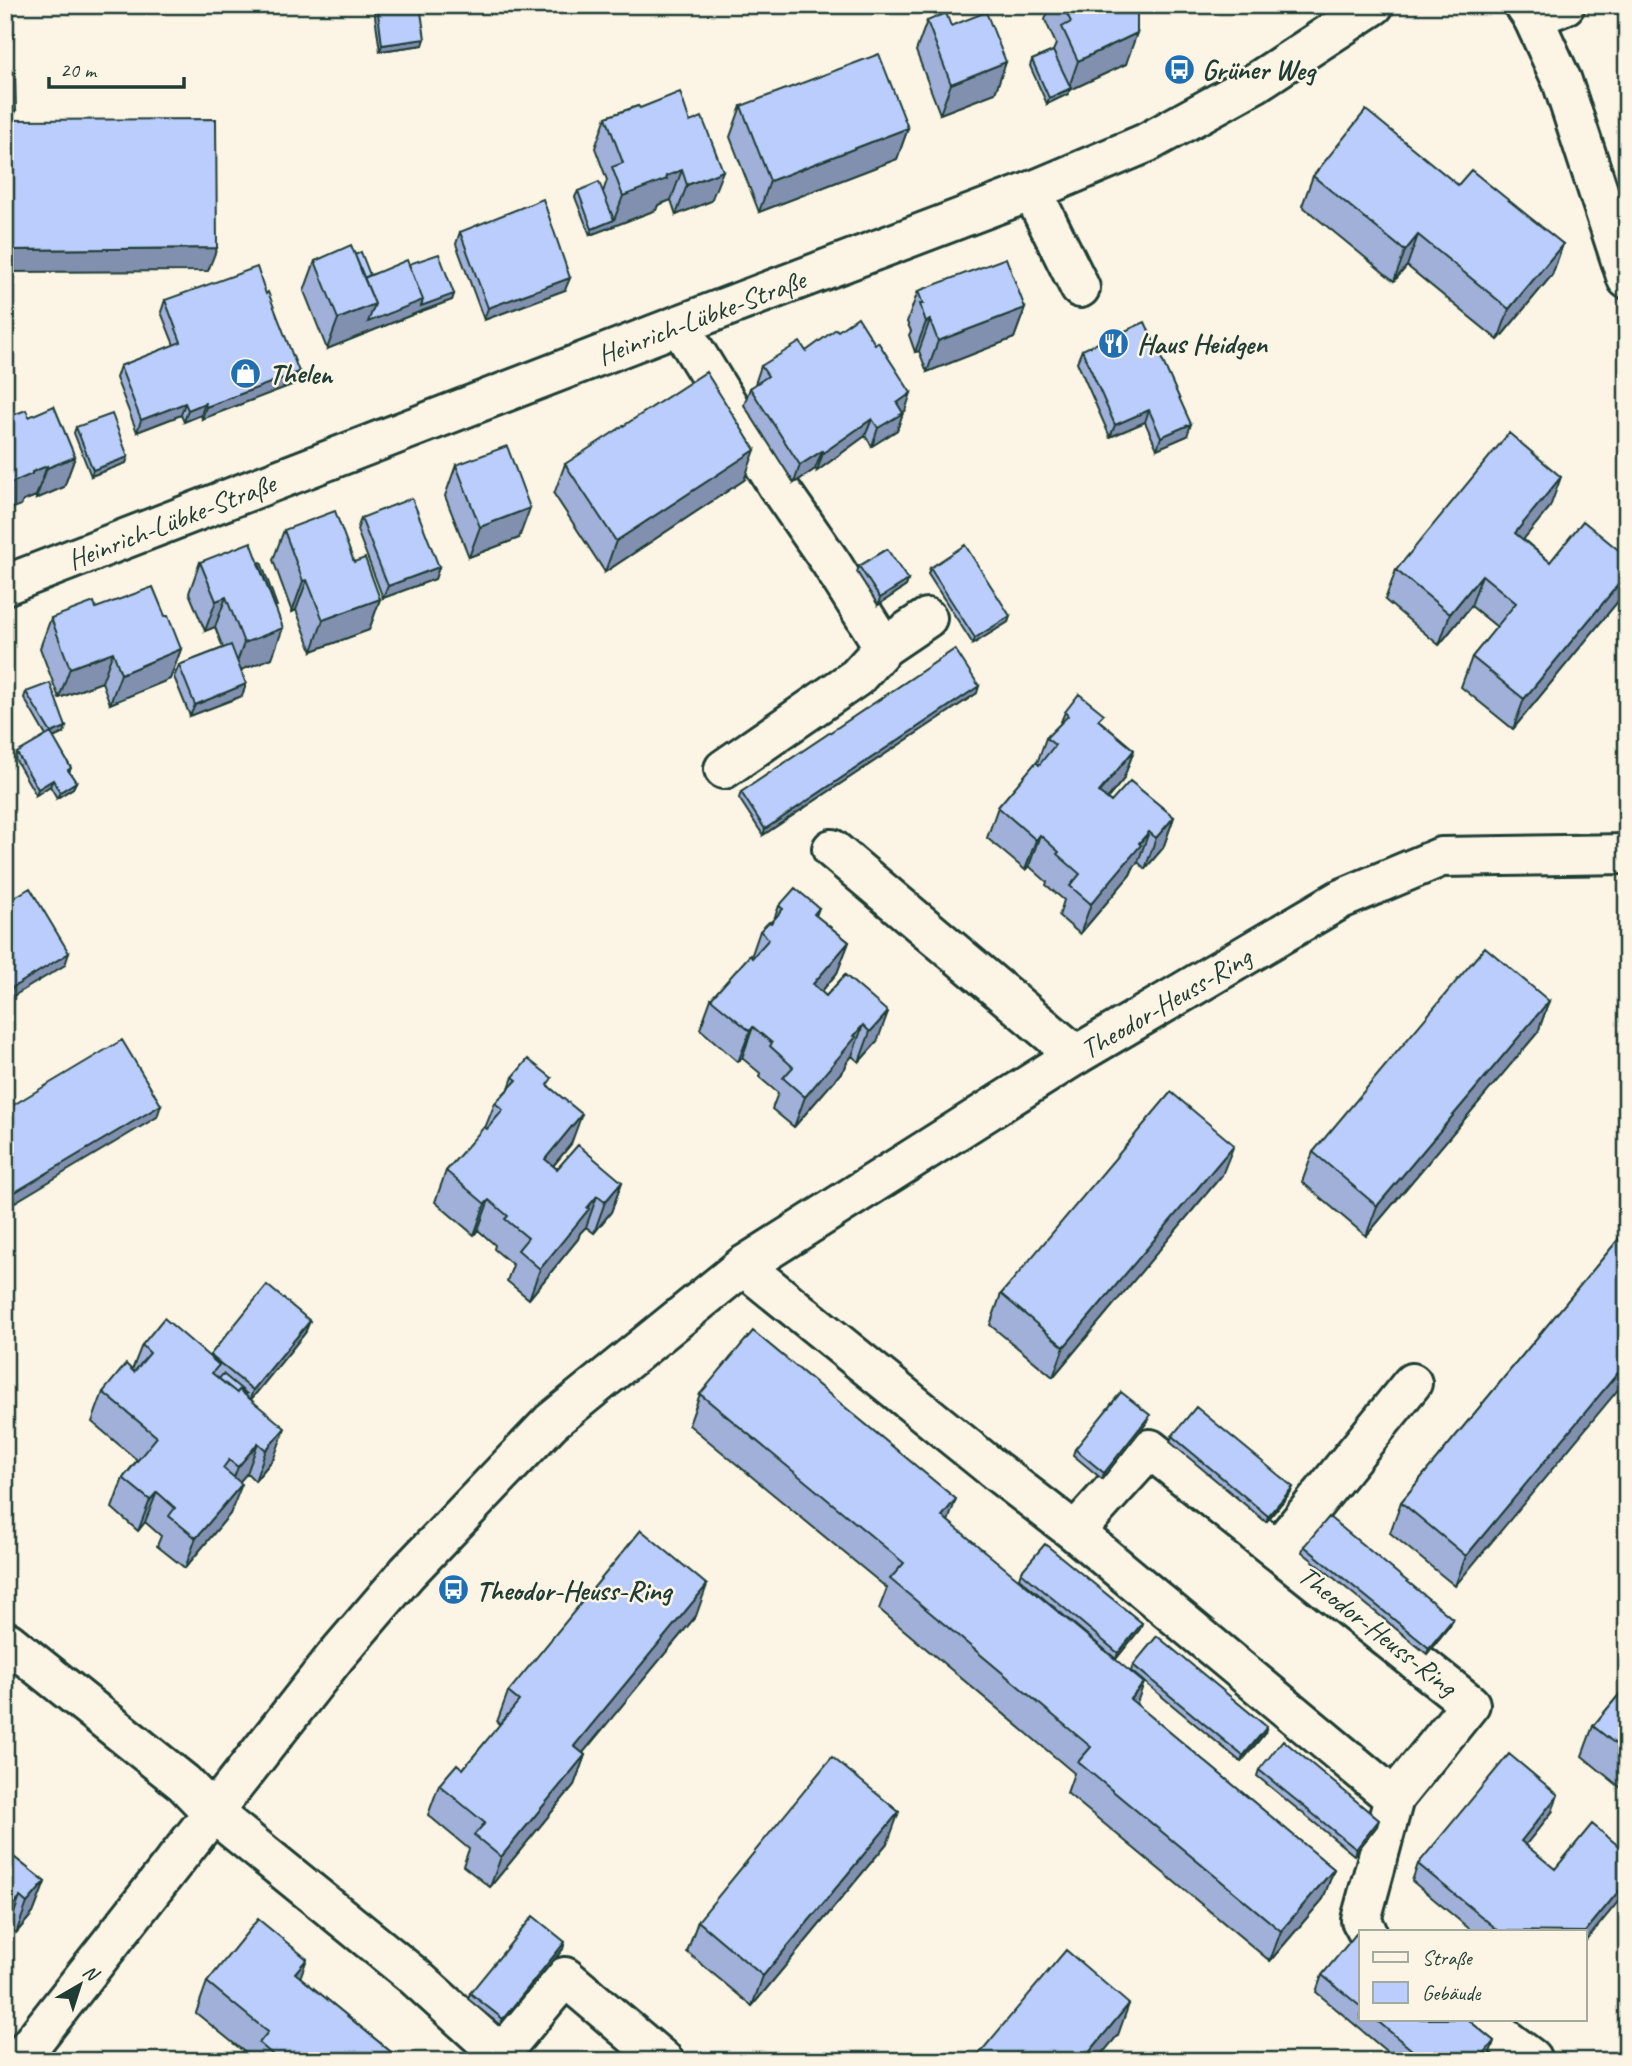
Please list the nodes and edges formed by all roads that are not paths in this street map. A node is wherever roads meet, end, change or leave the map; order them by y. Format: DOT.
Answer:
graph roads {
  1 [pos="1374,5"];
  2 [pos="1541,9"];
  3 [pos="1032,191"];
  4 [pos="1627,279"];
  5 [pos="1080,288"];
  6 [pos="679,326"];
  7 [pos="5,585"];
  8 [pos="927,618"];
  9 [pos="884,647"];
  10 [pos="724,769"];
  11 [pos="832,849"];
  12 [pos="1627,854"];
  13 [pos="1076,1055"];
  14 [pos="743,1266"];
  15 [pos="1412,1383"];
  16 [pos="1075,1532"];
  17 [pos="1277,1550"];
  18 [pos="8,1642"];
  19 [pos="1394,1798"];
  20 [pos="212,1812"];
  21 [pos="1366,1930"];
  22 [pos="1482,2021"];
  23 [pos="504,2057"];
  24 [pos="1531,2058"];
  25 [pos="18,2061"];
  26 [pos="664,2061"];
  1 -- 3 [label="street, Heinrich-Lübke-Straße"];
  2 -- 4 [label="street"];
  3 -- 5 [label="street"];
  3 -- 6 [label="street, Heinrich-Lübke-Straße"];
  6 -- 7 [label="street, Heinrich-Lübke-Straße"];
  6 -- 9 [label="street"];
  8 -- 9 [label="street"];
  9 -- 10 [label="street"];
  11 -- 13 [label="street"];
  12 -- 13 [label="street, Theodor-Heuss-Ring"];
  13 -- 14 [label="street, Theodor-Heuss-Ring"];
  14 -- 16 [label="street"];
  14 -- 20 [label="street, Theodor-Heuss-Ring"];
  15 -- 17 [label="street"];
  16 -- 17 [label="street, Theodor-Heuss-Ring"];
  16 -- 19 [label="street"];
  17 -- 19 [label="street, Theodor-Heuss-Ring"];
  18 -- 20 [label="street"];
  19 -- 21 [label="street"];
  20 -- 23 [label="street"];
  20 -- 25 [label="street, Theodor-Heuss-Ring"];
  22 -- 24 [label="street"];
  23 -- 26 [label="street"];
}
